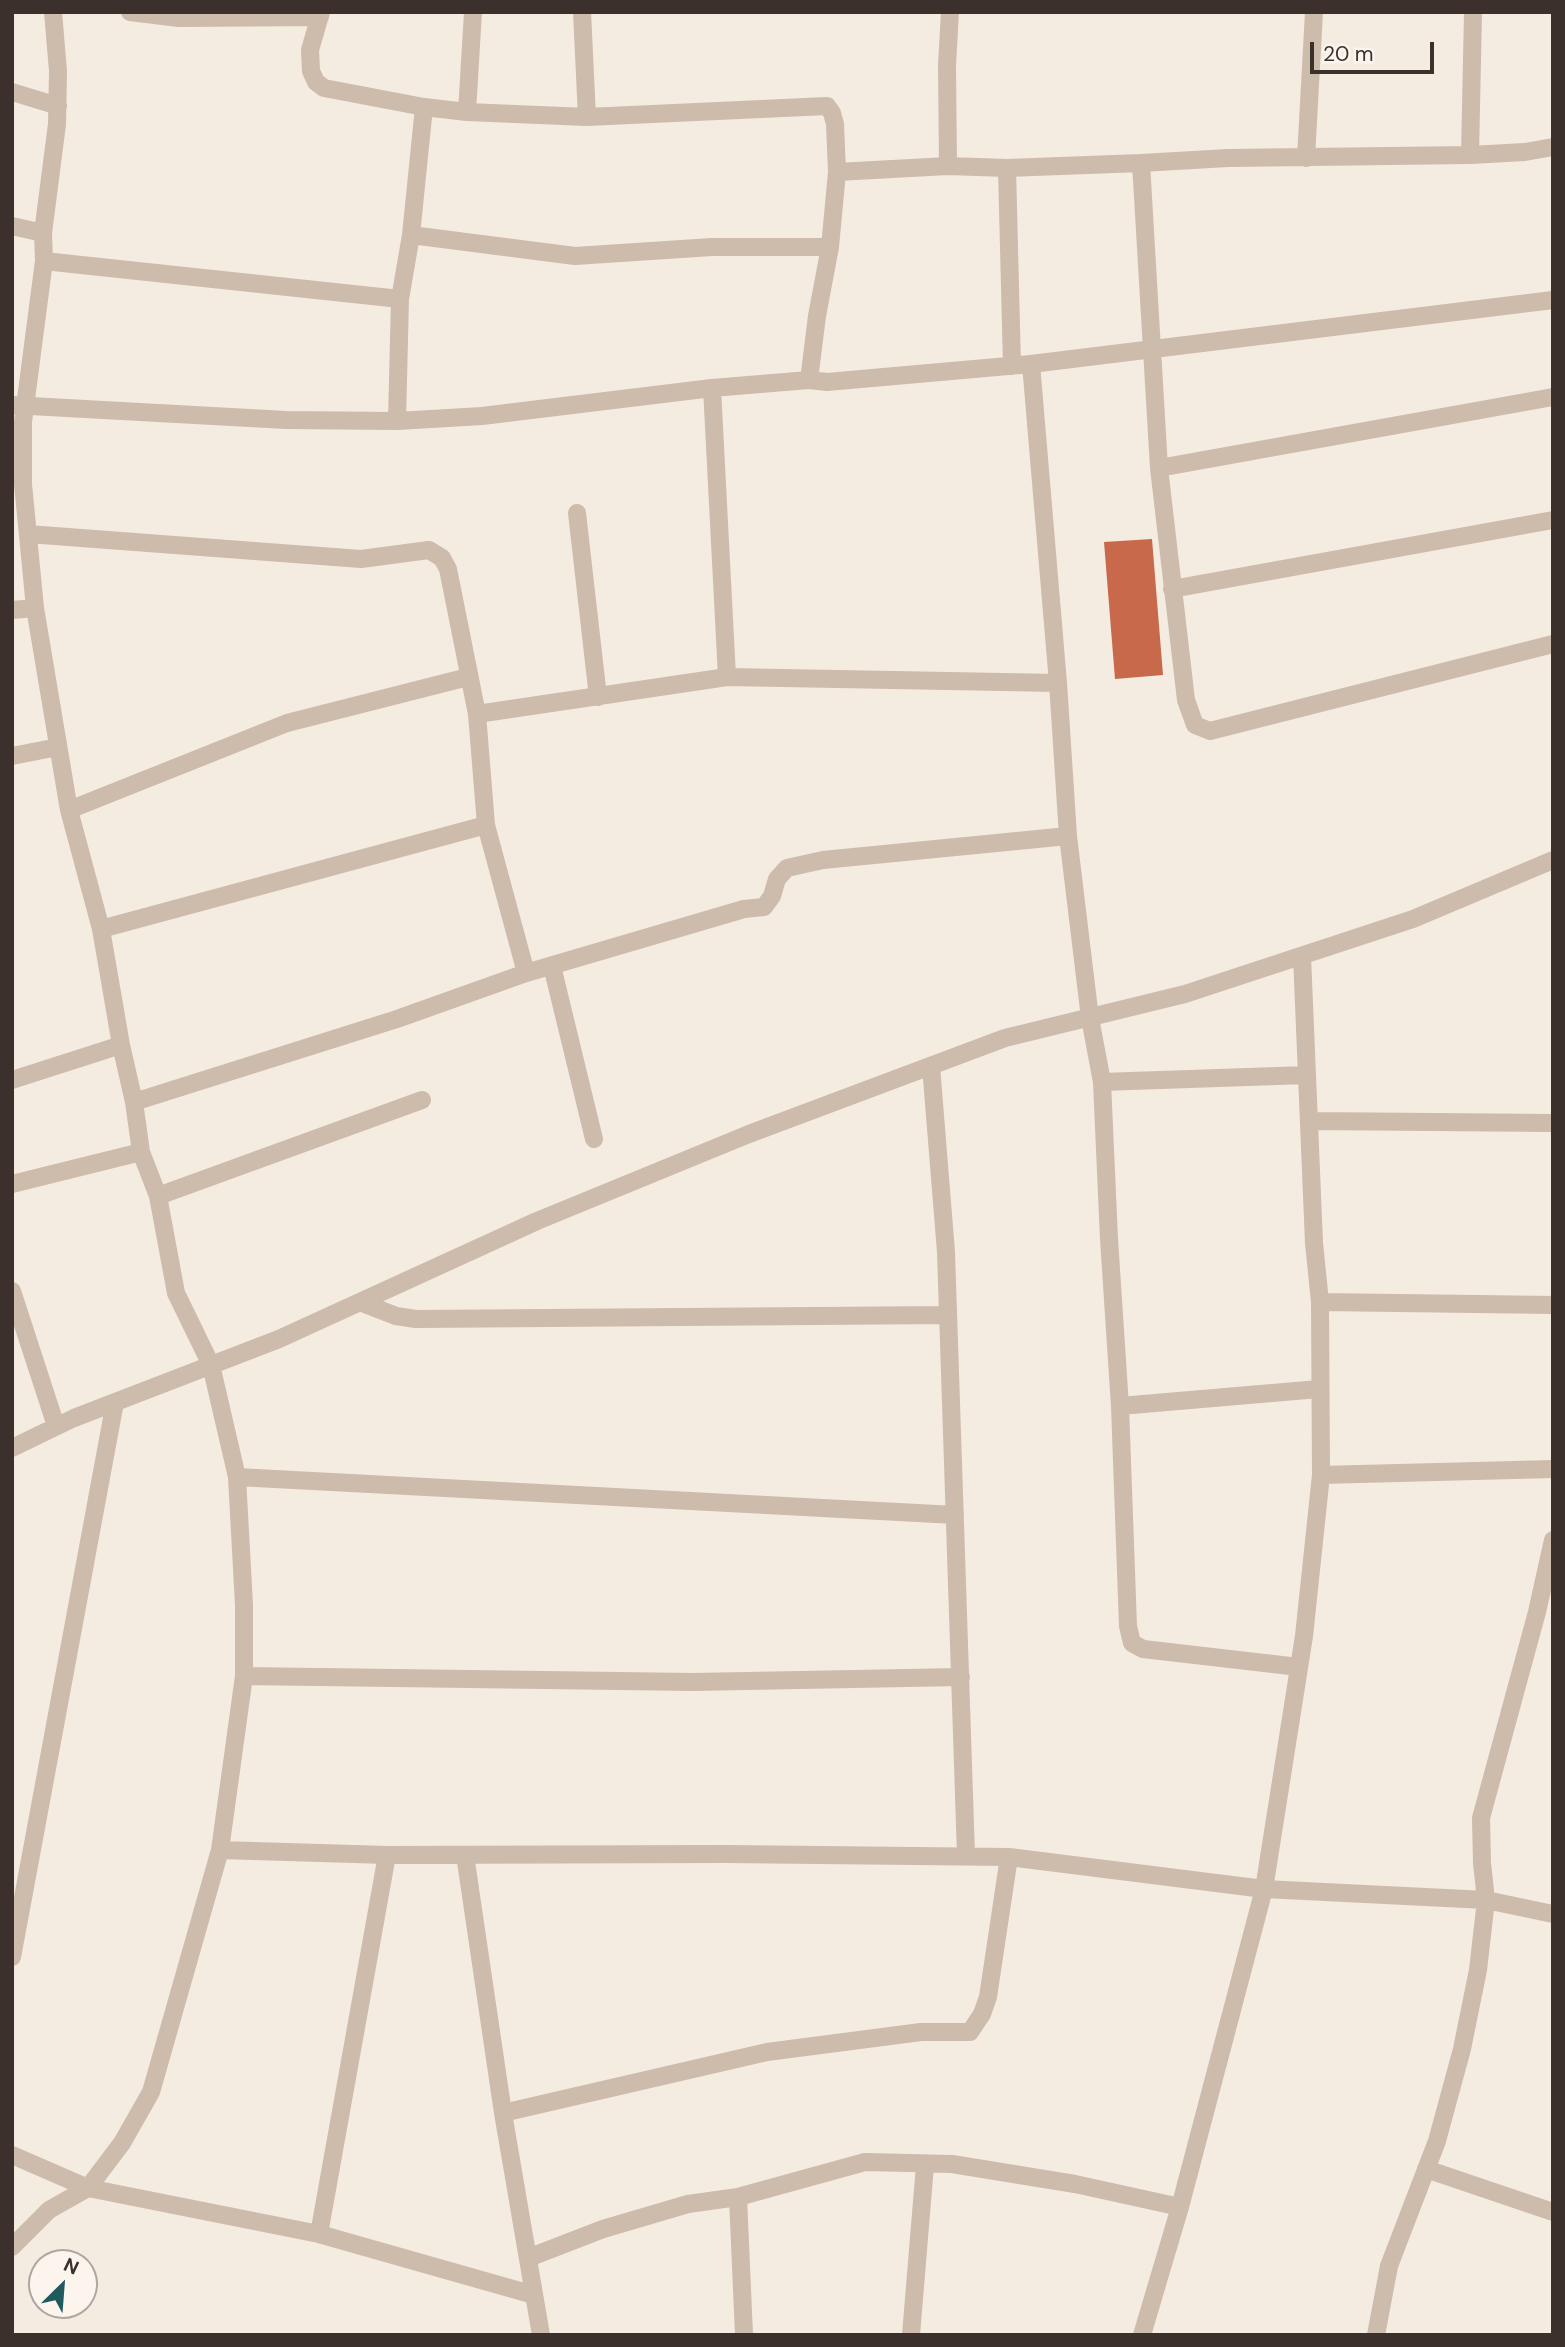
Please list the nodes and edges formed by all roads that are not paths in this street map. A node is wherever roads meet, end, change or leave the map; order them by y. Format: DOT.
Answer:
graph roads {
  1 [pos="53,12"];
  2 [pos="130,12"];
  3 [pos="473,12"];
  4 [pos="582,12"];
  5 [pos="950,12"];
  6 [pos="1314,12"];
  7 [pos="1473,12"];
  8 [pos="179,15"];
  9 [pos="321,15"];
  10 [pos="12,92"];
  11 [pos="58,106"];
  12 [pos="424,107"];
  13 [pos="467,112"];
  14 [pos="587,117"];
  15 [pos="1553,147"];
  16 [pos="1470,155"];
  17 [pos="1306,158"];
  18 [pos="1141,163"];
  19 [pos="948,166"];
  20 [pos="1007,168"];
  21 [pos="837,173"];
  22 [pos="12,226"];
  23 [pos="43,233"];
  24 [pos="411,235"];
  25 [pos="830,247"];
  26 [pos="44,261"];
  27 [pos="400,299"];
  28 [pos="1553,300"];
  29 [pos="1153,348"];
  30 [pos="1031,364"];
  31 [pos="1012,366"];
  32 [pos="809,380"];
  33 [pos="712,388"];
  34 [pos="1553,397"];
  35 [pos="19,406"];
  36 [pos="397,421"];
  37 [pos="1159,468"];
  38 [pos="577,513"];
  39 [pos="1553,520"];
  40 [pos="28,534"];
  41 [pos="1172,589"];
  42 [pos="35,608"];
  43 [pos="12,610"];
  44 [pos="1553,644"];
  45 [pos="468,677"];
  46 [pos="727,677"];
  47 [pos="1058,683"];
  48 [pos="598,697"];
  49 [pos="477,714"];
  50 [pos="58,747"];
  51 [pos="12,755"];
  52 [pos="69,810"];
  53 [pos="486,825"];
  54 [pos="1068,836"];
  55 [pos="1553,860"];
  56 [pos="101,929"];
  57 [pos="1302,956"];
  58 [pos="552,966"];
  59 [pos="526,973"];
  60 [pos="1090,1018"];
  61 [pos="121,1045"];
  62 [pos="931,1066"];
  63 [pos="1306,1075"];
  64 [pos="12,1080"];
  65 [pos="1102,1082"];
  66 [pos="422,1100"];
  67 [pos="134,1102"];
  68 [pos="1310,1121"];
  69 [pos="1553,1123"];
  70 [pos="594,1139"];
  71 [pos="141,1152"];
  72 [pos="12,1184"];
  73 [pos="158,1196"];
  74 [pos="12,1291"];
  75 [pos="1320,1301"];
  76 [pos="360,1302"];
  77 [pos="1553,1305"];
  78 [pos="947,1315"];
  79 [pos="211,1365"];
  80 [pos="1319,1389"];
  81 [pos="115,1402"];
  82 [pos="1120,1406"];
  83 [pos="56,1426"];
  84 [pos="12,1448"];
  85 [pos="1553,1469"];
  86 [pos="1321,1475"];
  87 [pos="237,1477"];
  88 [pos="955,1515"];
  89 [pos="1553,1540"];
  90 [pos="1299,1667"];
  91 [pos="244,1676"];
  92 [pos="961,1677"];
  93 [pos="220,1850"];
  94 [pos="387,1855"];
  95 [pos="466,1855"];
  96 [pos="966,1855"];
  97 [pos="1009,1857"];
  98 [pos="1264,1889"];
  99 [pos="1486,1900"];
  100 [pos="1553,1914"];
  101 [pos="12,1957"];
  102 [pos="503,2113"];
  103 [pos="12,2155"];
  104 [pos="925,2165"];
  105 [pos="1426,2169"];
  106 [pos="88,2188"];
  107 [pos="738,2197"];
  108 [pos="1180,2207"];
  109 [pos="1553,2212"];
  110 [pos="319,2234"];
  111 [pos="12,2247"];
  112 [pos="528,2258"];
  113 [pos="534,2295"];
  114 [pos="541,2335"];
  115 [pos="744,2335"];
  116 [pos="911,2335"];
  117 [pos="1142,2335"];
  118 [pos="1376,2335"];
  1 -- 11 [label="street"];
  2 -- 8 [label="street"];
  3 -- 13 [label="street"];
  4 -- 14 [label="street"];
  5 -- 19 [label="street"];
  6 -- 17 [label="street"];
  7 -- 16 [label="street"];
  8 -- 9 [label="street"];
  9 -- 12 [label="street"];
  10 -- 11 [label="street"];
  11 -- 23 [label="street"];
  12 -- 13 [label="street"];
  12 -- 24 [label="street"];
  13 -- 14 [label="street"];
  14 -- 21 [label="street"];
  15 -- 16 [label="street"];
  16 -- 17 [label="street"];
  17 -- 18 [label="street"];
  18 -- 20 [label="street"];
  18 -- 29 [label="street"];
  19 -- 20 [label="street"];
  19 -- 21 [label="street"];
  20 -- 31 [label="street"];
  21 -- 25 [label="street"];
  22 -- 23 [label="street"];
  23 -- 26 [label="street"];
  24 -- 25 [label="street"];
  24 -- 27 [label="street"];
  25 -- 32 [label="street"];
  26 -- 27 [label="street"];
  26 -- 35 [label="street"];
  27 -- 36 [label="street"];
  28 -- 29 [label="street"];
  29 -- 30 [label="street"];
  29 -- 37 [label="street"];
  30 -- 31 [label="street"];
  30 -- 47 [label="street"];
  31 -- 32 [label="street"];
  32 -- 33 [label="street"];
  33 -- 36 [label="street"];
  33 -- 46 [label="street"];
  34 -- 37 [label="street"];
  35 -- 36 [label="street"];
  35 -- 40 [label="street"];
  37 -- 41 [label="street"];
  38 -- 48 [label="street"];
  39 -- 41 [label="street"];
  40 -- 42 [label="street"];
  40 -- 45 [label="street"];
  41 -- 44 [label="street"];
  42 -- 43 [label="street"];
  42 -- 50 [label="street"];
  45 -- 49 [label="street"];
  45 -- 52 [label="street"];
  46 -- 47 [label="street"];
  46 -- 48 [label="street"];
  47 -- 54 [label="street"];
  48 -- 49 [label="street"];
  49 -- 53 [label="street"];
  50 -- 51 [label="street"];
  50 -- 52 [label="street"];
  52 -- 56 [label="street"];
  53 -- 56 [label="street"];
  53 -- 59 [label="street"];
  54 -- 58 [label="street"];
  54 -- 60 [label="street"];
  55 -- 57 [label="street"];
  56 -- 61 [label="street"];
  57 -- 60 [label="street"];
  57 -- 63 [label="street"];
  58 -- 59 [label="street"];
  58 -- 70 [label="street"];
  59 -- 67 [label="street"];
  60 -- 62 [label="street"];
  60 -- 65 [label="street"];
  61 -- 64 [label="street"];
  61 -- 67 [label="street"];
  62 -- 76 [label="street"];
  62 -- 78 [label="street"];
  63 -- 65 [label="street"];
  63 -- 68 [label="street"];
  65 -- 82 [label="street"];
  66 -- 73 [label="street"];
  67 -- 71 [label="street"];
  68 -- 69 [label="street"];
  68 -- 75 [label="street"];
  71 -- 72 [label="street"];
  71 -- 73 [label="street"];
  73 -- 79 [label="street"];
  74 -- 83 [label="street"];
  75 -- 77 [label="street"];
  75 -- 80 [label="street"];
  76 -- 78 [label="street"];
  76 -- 79 [label="street"];
  78 -- 88 [label="street"];
  79 -- 81 [label="street"];
  79 -- 87 [label="street"];
  80 -- 82 [label="street"];
  80 -- 86 [label="street"];
  81 -- 83 [label="street"];
  81 -- 101 [label="street"];
  82 -- 90 [label="street"];
  83 -- 84 [label="street"];
  85 -- 86 [label="street"];
  86 -- 90 [label="street"];
  87 -- 88 [label="street"];
  87 -- 91 [label="street"];
  88 -- 92 [label="street"];
  89 -- 99 [label="street"];
  90 -- 98 [label="street"];
  91 -- 92 [label="street"];
  91 -- 93 [label="street"];
  92 -- 96 [label="street"];
  93 -- 94 [label="street"];
  93 -- 106 [label="street"];
  94 -- 95 [label="street"];
  94 -- 110 [label="street"];
  95 -- 96 [label="street"];
  95 -- 102 [label="street"];
  96 -- 97 [label="street"];
  97 -- 98 [label="street"];
  97 -- 102 [label="street"];
  98 -- 99 [label="street"];
  98 -- 108 [label="street"];
  99 -- 100 [label="street"];
  99 -- 105 [label="street"];
  102 -- 112 [label="street"];
  103 -- 106 [label="street"];
  104 -- 107 [label="street"];
  104 -- 108 [label="street"];
  104 -- 116 [label="street"];
  105 -- 109 [label="street"];
  105 -- 118 [label="street"];
  106 -- 110 [label="street"];
  106 -- 111 [label="street"];
  107 -- 112 [label="street"];
  107 -- 115 [label="street"];
  108 -- 117 [label="street"];
  110 -- 113 [label="street"];
  112 -- 113 [label="street"];
  113 -- 114 [label="street"];
}
